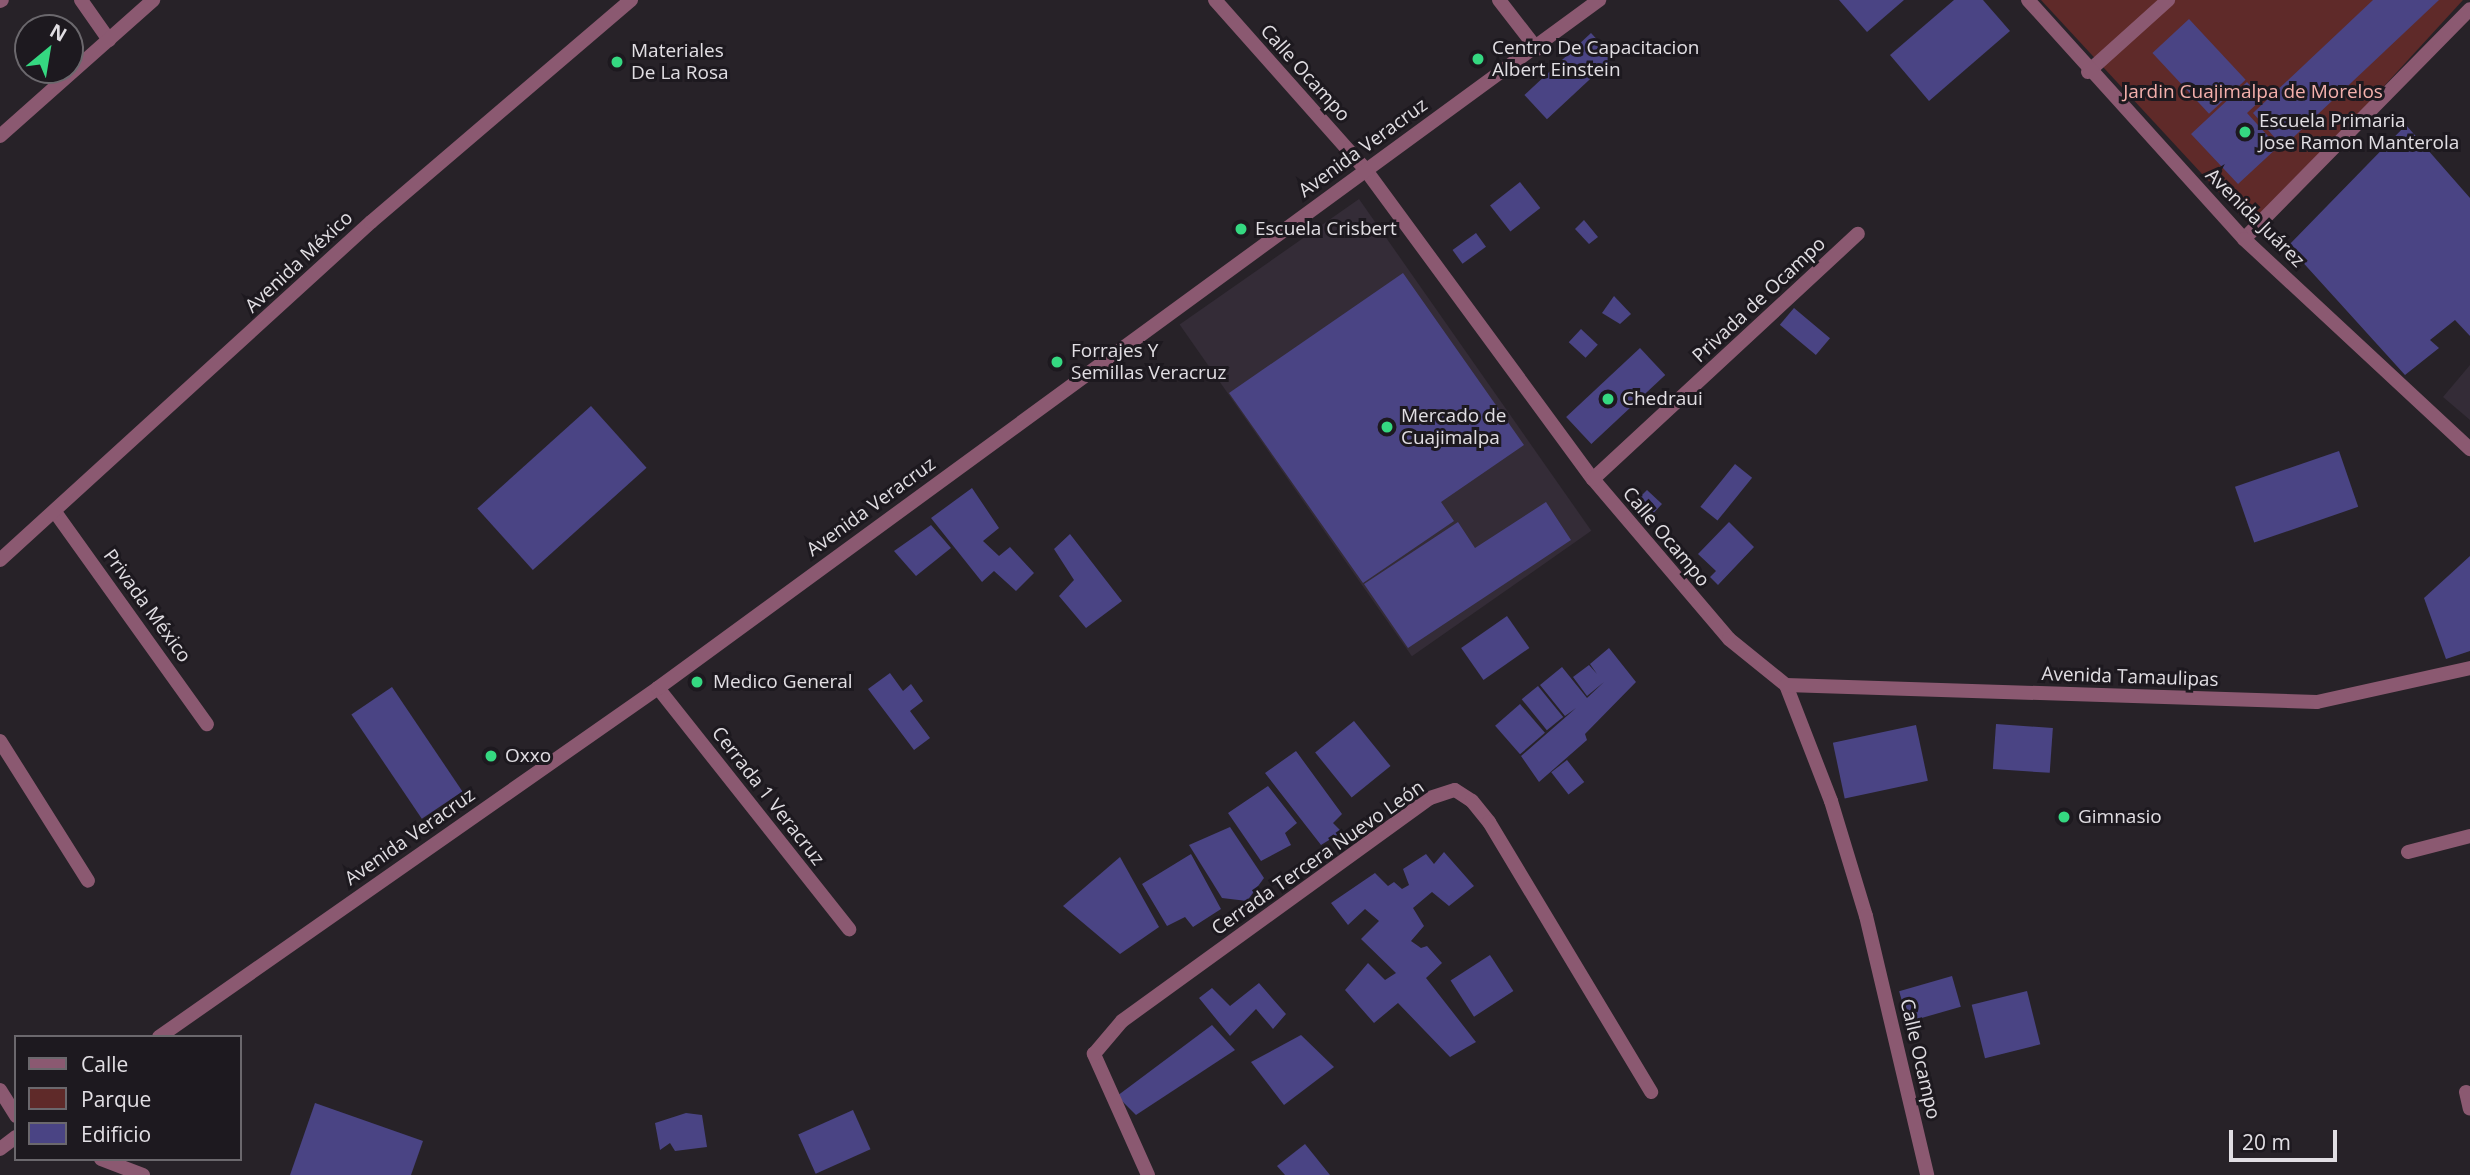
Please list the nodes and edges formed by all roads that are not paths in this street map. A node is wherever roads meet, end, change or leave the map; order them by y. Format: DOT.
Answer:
graph roads {
  1 [pos="81,0"];
  2 [pos="153,0"];
  3 [pos="631,0"];
  4 [pos="1215,0"];
  5 [pos="1499,0"];
  6 [pos="1599,0"];
  7 [pos="2028,0"];
  8 [pos="2168,0"];
  9 [pos="2470,9"];
  10 [pos="108,40"];
  11 [pos="1537,49"];
  12 [pos="2088,72"];
  13 [pos="0,136"];
  14 [pos="1365,169"];
  15 [pos="1858,234"];
  16 [pos="2244,239"];
  17 [pos="2470,449"];
  18 [pos="1593,479"];
  19 [pos="55,512"];
  20 [pos="0,560"];
  21 [pos="2470,668"];
  22 [pos="1786,685"];
  23 [pos="658,688"];
  24 [pos="207,724"];
  25 [pos="0,741"];
  26 [pos="2470,836"];
  27 [pos="2408,852"];
  28 [pos="88,881"];
  29 [pos="849,929"];
  30 [pos="162,1035"];
  31 [pos="0,1090"];
  32 [pos="1651,1092"];
  33 [pos="2466,1092"];
  34 [pos="2470,1109"];
  35 [pos="14,1113"];
  36 [pos="106,1161"];
  37 [pos="143,1175"];
  38 [pos="1148,1175"];
  39 [pos="1927,1175"];
  1 -- 10 [label="street"];
  2 -- 10 [label="street"];
  3 -- 19 [label="street, Avenida México"];
  4 -- 14 [label="street, Calle Ocampo"];
  5 -- 11 [label="street"];
  6 -- 11 [label="street, Avenida Veracruz"];
  7 -- 12 [label="street, Avenida Juárez"];
  8 -- 12 [label="street"];
  9 -- 16 [label="street"];
  10 -- 13 [label="street"];
  11 -- 14 [label="street, Avenida Veracruz"];
  12 -- 16 [label="street, Avenida Juárez"];
  14 -- 18 [label="street, Calle Ocampo"];
  14 -- 23 [label="street, Avenida Veracruz"];
  15 -- 18 [label="street, Privada de Ocampo"];
  16 -- 17 [label="street, Avenida Juárez"];
  18 -- 22 [label="street, Calle Ocampo"];
  19 -- 20 [label="street, Avenida México"];
  19 -- 24 [label="street, Privada México"];
  21 -- 22 [label="street, Avenida Tamaulipas"];
  22 -- 39 [label="street, Calle Ocampo"];
  23 -- 29 [label="street, Cerrada 1 Veracruz"];
  23 -- 30 [label="street, Avenida Veracruz"];
  25 -- 28 [label="street"];
  26 -- 27 [label="street"];
  31 -- 35 [label="street"];
  32 -- 38 [label="street, Cerrada Tercera Nuevo León"];
  33 -- 34 [label="street"];
  36 -- 37 [label="street"];
}
